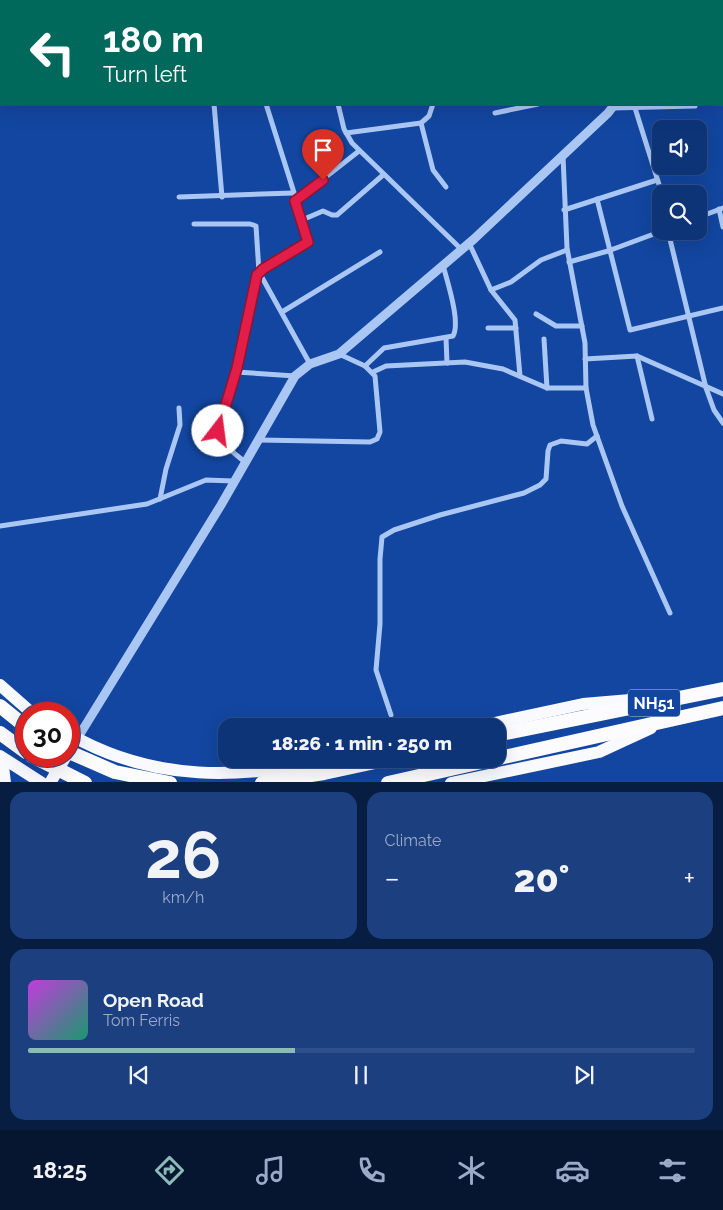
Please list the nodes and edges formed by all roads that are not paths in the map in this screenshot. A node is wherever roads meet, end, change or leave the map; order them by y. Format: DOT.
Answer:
graph roads {
  1 [pos="214,105"];
  2 [pos="266,105"];
  3 [pos="338,105"];
  4 [pos="433,105"];
  5 [pos="533,105"];
  6 [pos="614,106"];
  7 [pos="695,106"];
  8 [pos="635,108"];
  9 [pos="495,113"];
  10 [pos="421,123"];
  11 [pos="346,133"];
  12 [pos="359,151"];
  13 [pos="563,155"];
  14 [pos="383,175"];
  15 [pos="656,180"];
  16 [pos="658,185"];
  17 [pos="446,187"];
  18 [pos="293,193"];
  19 [pos="179,197"];
  20 [pos="222,197"];
  21 [pos="597,199"];
  22 [pos="295,201"];
  23 [pos="721,209"];
  24 [pos="564,210"];
  25 [pos="707,214"];
  26 [pos="302,220"];
  27 [pos="194,224"];
  28 [pos="723,227"];
  29 [pos="652,235"];
  30 [pos="670,240"];
  31 [pos="469,243"];
  32 [pos="461,249"];
  33 [pos="567,250"];
  34 [pos="608,251"];
  35 [pos="380,252"];
  36 [pos="569,262"];
  37 [pos="443,265"];
  38 [pos="259,272"];
  39 [pos="491,290"];
  40 [pos="723,308"];
  41 [pos="282,312"];
  42 [pos="536,314"];
  43 [pos="688,316"];
  44 [pos="582,326"];
  45 [pos="488,328"];
  46 [pos="516,328"];
  47 [pos="446,338"];
  48 [pos="544,340"];
  49 [pos="339,354"];
  50 [pos="637,356"];
  51 [pos="585,359"];
  52 [pos="447,363"];
  53 [pos="310,364"];
  54 [pos="365,366"];
  55 [pos="236,372"];
  56 [pos="373,372"];
  57 [pos="295,376"];
  58 [pos="520,376"];
  59 [pos="547,388"];
  60 [pos="586,388"];
  61 [pos="706,388"];
  62 [pos="723,394"];
  63 [pos="179,408"];
  64 [pos="652,419"];
  65 [pos="723,423"];
  66 [pos="596,436"];
  67 [pos="258,440"];
  68 [pos="245,462"];
  69 [pos="233,481"];
  70 [pos="160,499"];
  71 [pos="0,526"];
  72 [pos="670,613"];
  73 [pos="0,685"];
  74 [pos="723,690"];
  75 [pos="700,694"];
  76 [pos="19,702"];
  77 [pos="0,706"];
  78 [pos="723,708"];
  79 [pos="391,715"];
  80 [pos="15,718"];
  81 [pos="667,720"];
  82 [pos="506,721"];
  83 [pos="80,726"];
  84 [pos="0,733"];
  85 [pos="506,733"];
  86 [pos="80,740"];
  87 [pos="15,744"];
  88 [pos="1,757"];
  89 [pos="80,757"];
  90 [pos="54,767"];
  91 [pos="59,767"];
  92 [pos="279,768"];
  93 [pos="347,768"];
  94 [pos="6,782"];
  95 [pos="42,782"];
  96 [pos="50,782"];
  97 [pos="85,782"];
  98 [pos="170,782"];
  99 [pos="262,782"];
  100 [pos="388,782"];
  101 [pos="451,782"];
  1 -- 20 [label="street"];
  2 -- 18 [label="street"];
  3 -- 11 [label="street"];
  4 -- 10 [label="street"];
  5 -- 9 [label="street"];
  6 -- 8 [label="street"];
  6 -- 13 [label="street"];
  7 -- 8 [label="street"];
  8 -- 15 [label="street"];
  10 -- 11 [label="street"];
  10 -- 17 [label="street"];
  11 -- 12 [label="street"];
  12 -- 14 [label="street"];
  12 -- 22 [label="street"];
  13 -- 24 [label="street"];
  13 -- 31 [label="street"];
  14 -- 26 [label="street"];
  14 -- 32 [label="street"];
  15 -- 16 [label="street"];
  15 -- 21 [label="street"];
  18 -- 20 [label="street"];
  18 -- 22 [label="street"];
  19 -- 20 [label="street"];
  21 -- 24 [label="street"];
  21 -- 34 [label="street"];
  22 -- 26 [label="street"];
  23 -- 25 [label="street"];
  23 -- 28 [label="street"];
  24 -- 33 [label="street"];
  26 -- 38 [label="street"];
  27 -- 38 [label="street"];
  29 -- 34 [label="street"];
  30 -- 43 [label="street"];
  31 -- 32 [label="street"];
  31 -- 39 [label="street"];
  32 -- 37 [label="street"];
  33 -- 36 [label="street"];
  33 -- 39 [label="street"];
  34 -- 36 [label="street"];
  34 -- 43 [label="street"];
  35 -- 41 [label="street"];
  36 -- 44 [label="street"];
  37 -- 47 [label="street"];
  37 -- 49 [label="street"];
  38 -- 41 [label="street"];
  38 -- 55 [label="street"];
  39 -- 46 [label="street"];
  40 -- 43 [label="street"];
  41 -- 53 [label="street"];
  42 -- 44 [label="street"];
  43 -- 61 [label="street"];
  44 -- 51 [label="street"];
  45 -- 46 [label="street"];
  46 -- 58 [label="street"];
  47 -- 52 [label="street"];
  47 -- 54 [label="street"];
  48 -- 59 [label="street"];
  49 -- 53 [label="street"];
  49 -- 54 [label="street"];
  50 -- 51 [label="street"];
  50 -- 61 [label="street"];
  50 -- 64 [label="street"];
  51 -- 60 [label="street"];
  52 -- 56 [label="street"];
  52 -- 58 [label="street"];
  53 -- 57 [label="street"];
  54 -- 56 [label="street"];
  55 -- 57 [label="street"];
  55 -- 68 [label="street"];
  56 -- 67 [label="street"];
  57 -- 67 [label="street"];
  58 -- 59 [label="street"];
  59 -- 60 [label="street"];
  60 -- 66 [label="street"];
  61 -- 62 [label="street"];
  61 -- 65 [label="street"];
  63 -- 70 [label="street"];
  66 -- 72 [label="street"];
  66 -- 79 [label="street"];
  67 -- 68 [label="street"];
  68 -- 69 [label="street"];
  69 -- 70 [label="street"];
  69 -- 83 [label="street"];
  70 -- 71 [label="street"];
  73 -- 76 [label="main road"];
  74 -- 75 [label="highway, NH51"];
  75 -- 82 [label="main road"];
  75 -- 85 [label="highway, NH51"];
  77 -- 80 [label="highway"];
  78 -- 81 [label="highway, NH51"];
  81 -- 100 [label="highway, NH51"];
  81 -- 101 [label="main road"];
  84 -- 87 [label="highway"];
  86 -- 92 [label="main road"];
  88 -- 94 [label="main road"];
  88 -- 95 [label="main road"];
  89 -- 98 [label="highway, bridge"];
  90 -- 97 [label="highway, bridge"];
  91 -- 96 [label="main road"];
  93 -- 99 [label="highway"];
}
